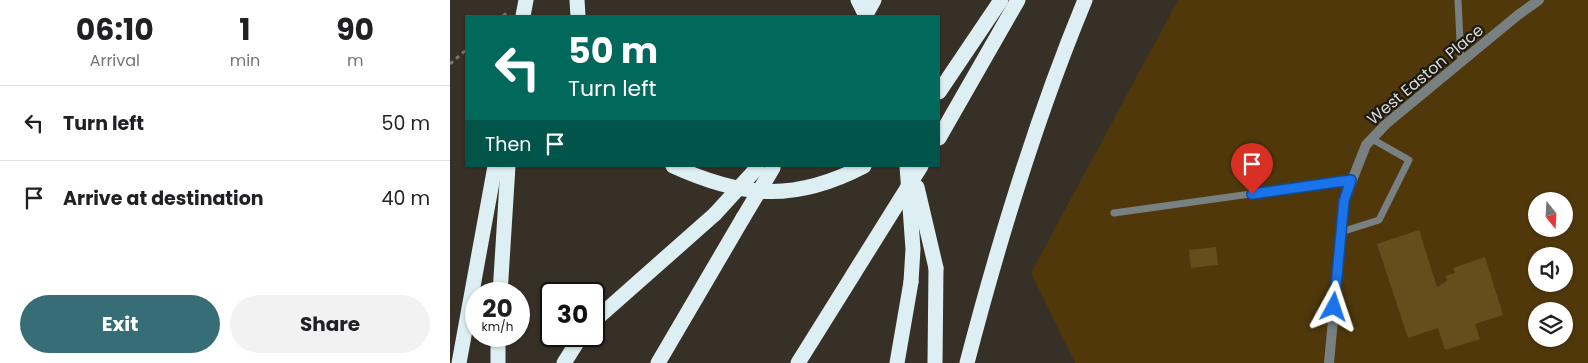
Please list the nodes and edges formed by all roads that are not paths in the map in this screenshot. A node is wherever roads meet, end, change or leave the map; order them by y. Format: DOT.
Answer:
graph roads {
  1 [pos="526,0"];
  2 [pos="577,0"];
  3 [pos="858,0"];
  4 [pos="874,0"];
  5 [pos="1000,0"];
  6 [pos="1018,0"];
  7 [pos="1084,0"];
  8 [pos="1458,0"];
  9 [pos="1539,0"];
  10 [pos="523,15"];
  11 [pos="578,15"];
  12 [pos="865,15"];
  13 [pos="866,15"];
  14 [pos="1461,62"];
  15 [pos="940,90"];
  16 [pos="940,136"];
  17 [pos="1372,139"];
  18 [pos="495,167"];
  19 [pos="508,167"];
  20 [pos="676,167"];
  21 [pos="766,167"];
  22 [pos="862,167"];
  23 [pos="907,167"];
  24 [pos="913,167"];
  25 [pos="920,167"];
  26 [pos="1351,180"];
  27 [pos="1114,213"];
  28 [pos="1341,232"];
  29 [pos="501,282"];
  30 [pos="605,311"];
  31 [pos="498,347"];
  32 [pos="574,347"];
  33 [pos="459,363"];
  34 [pos="498,363"];
  35 [pos="564,363"];
  36 [pos="658,363"];
  37 [pos="798,363"];
  38 [pos="896,363"];
  39 [pos="935,363"];
  40 [pos="967,363"];
  41 [pos="1329,363"];
  1 -- 10 [label="highway"];
  2 -- 11 [label="highway"];
  3 -- 12 [label="highway, bridge"];
  4 -- 13 [label="highway"];
  5 -- 15 [label="highway"];
  6 -- 16 [label="highway"];
  7 -- 40 [label="highway"];
  8 -- 14 [label="lane"];
  9 -- 14 [label="street, West Easton Place"];
  14 -- 17 [label="street, West Easton Place"];
  17 -- 26 [label="street, West Easton Place"];
  17 -- 28 [label="lane"];
  18 -- 33 [label="highway"];
  19 -- 29 [label="highway"];
  20 -- 22 [label="highway"];
  21 -- 30 [label="highway, bridge"];
  21 -- 36 [label="highway, bridge"];
  23 -- 38 [label="highway, bridge"];
  24 -- 39 [label="highway, bridge"];
  25 -- 37 [label="highway"];
  26 -- 27 [label="lane"];
  26 -- 28 [label="street, West Easton Place"];
  28 -- 41 [label="street, West Easton Place"];
  31 -- 34 [label="highway"];
  32 -- 35 [label="highway"];
}
